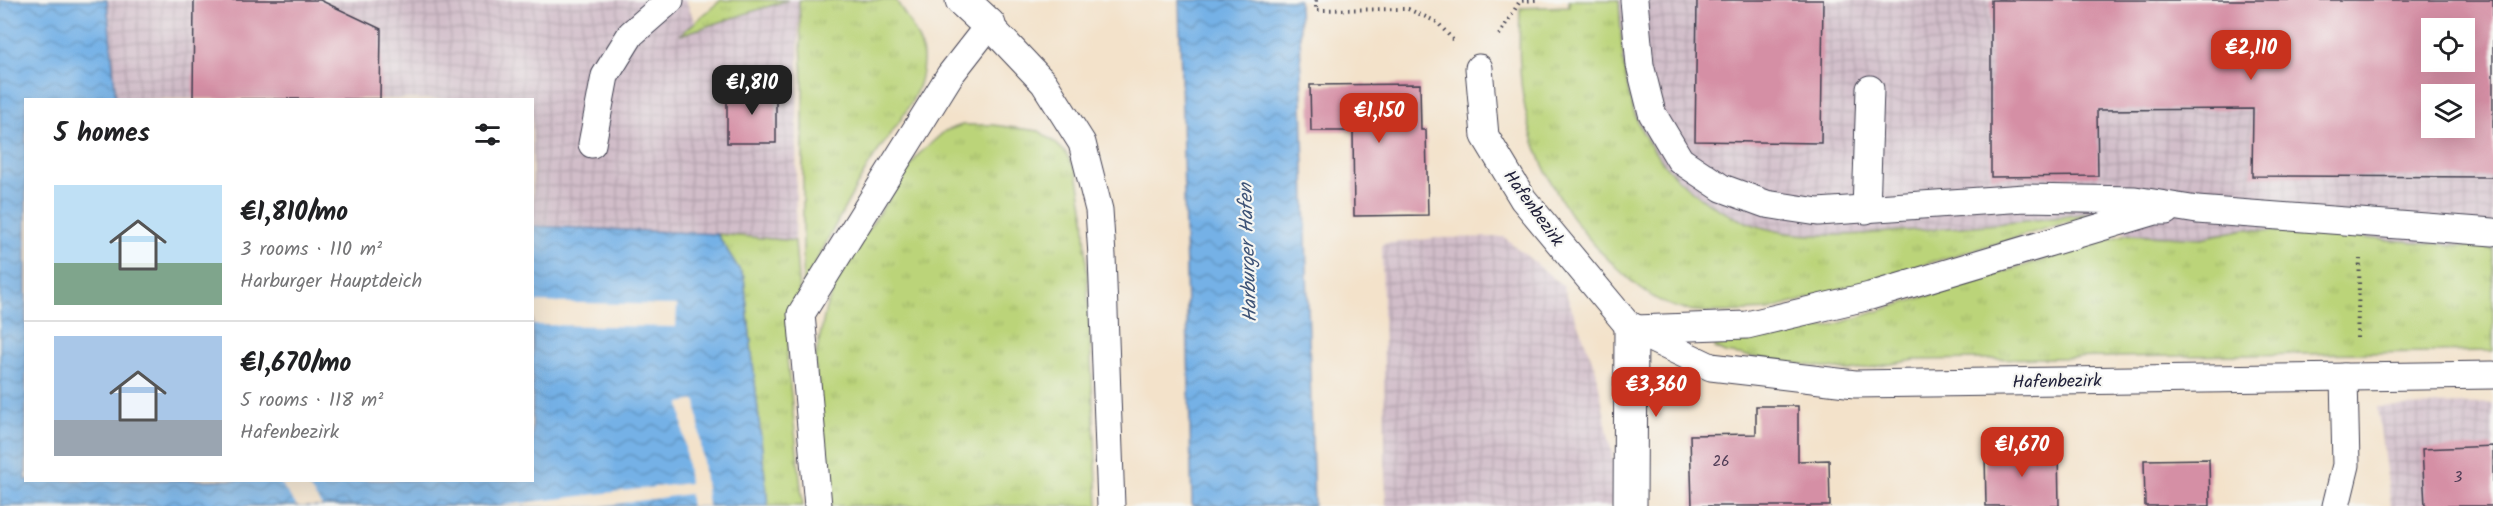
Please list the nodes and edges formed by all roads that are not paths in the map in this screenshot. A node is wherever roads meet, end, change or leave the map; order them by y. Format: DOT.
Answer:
graph roads {
  1 [pos="670,0"];
  2 [pos="962,0"];
  3 [pos="1634,0"];
  4 [pos="989,26"];
  5 [pos="1479,69"];
  6 [pos="1870,89"];
  7 [pos="592,144"];
  8 [pos="1866,210"];
  9 [pos="2197,210"];
  10 [pos="2493,232"];
  11 [pos="1631,329"];
  12 [pos="2493,375"];
  13 [pos="2344,377"];
  14 [pos="818,506"];
  15 [pos="1111,506"];
  16 [pos="1630,506"];
  17 [pos="2336,506"];
  1 -- 7 [label="lane"];
  2 -- 4 [label="street"];
  3 -- 8 [label="lane"];
  4 -- 14 [label="lane"];
  4 -- 15 [label="lane"];
  5 -- 11 [label="lane, Hafenbezirk"];
  6 -- 8 [label="lane"];
  8 -- 9 [label="lane"];
  9 -- 10 [label="lane"];
  9 -- 11 [label="lane"];
  11 -- 13 [label="lane, Hafenbezirk"];
  11 -- 16 [label="street"];
  12 -- 13 [label="lane, Hafenbezirk"];
  13 -- 17 [label="lane"];
}
